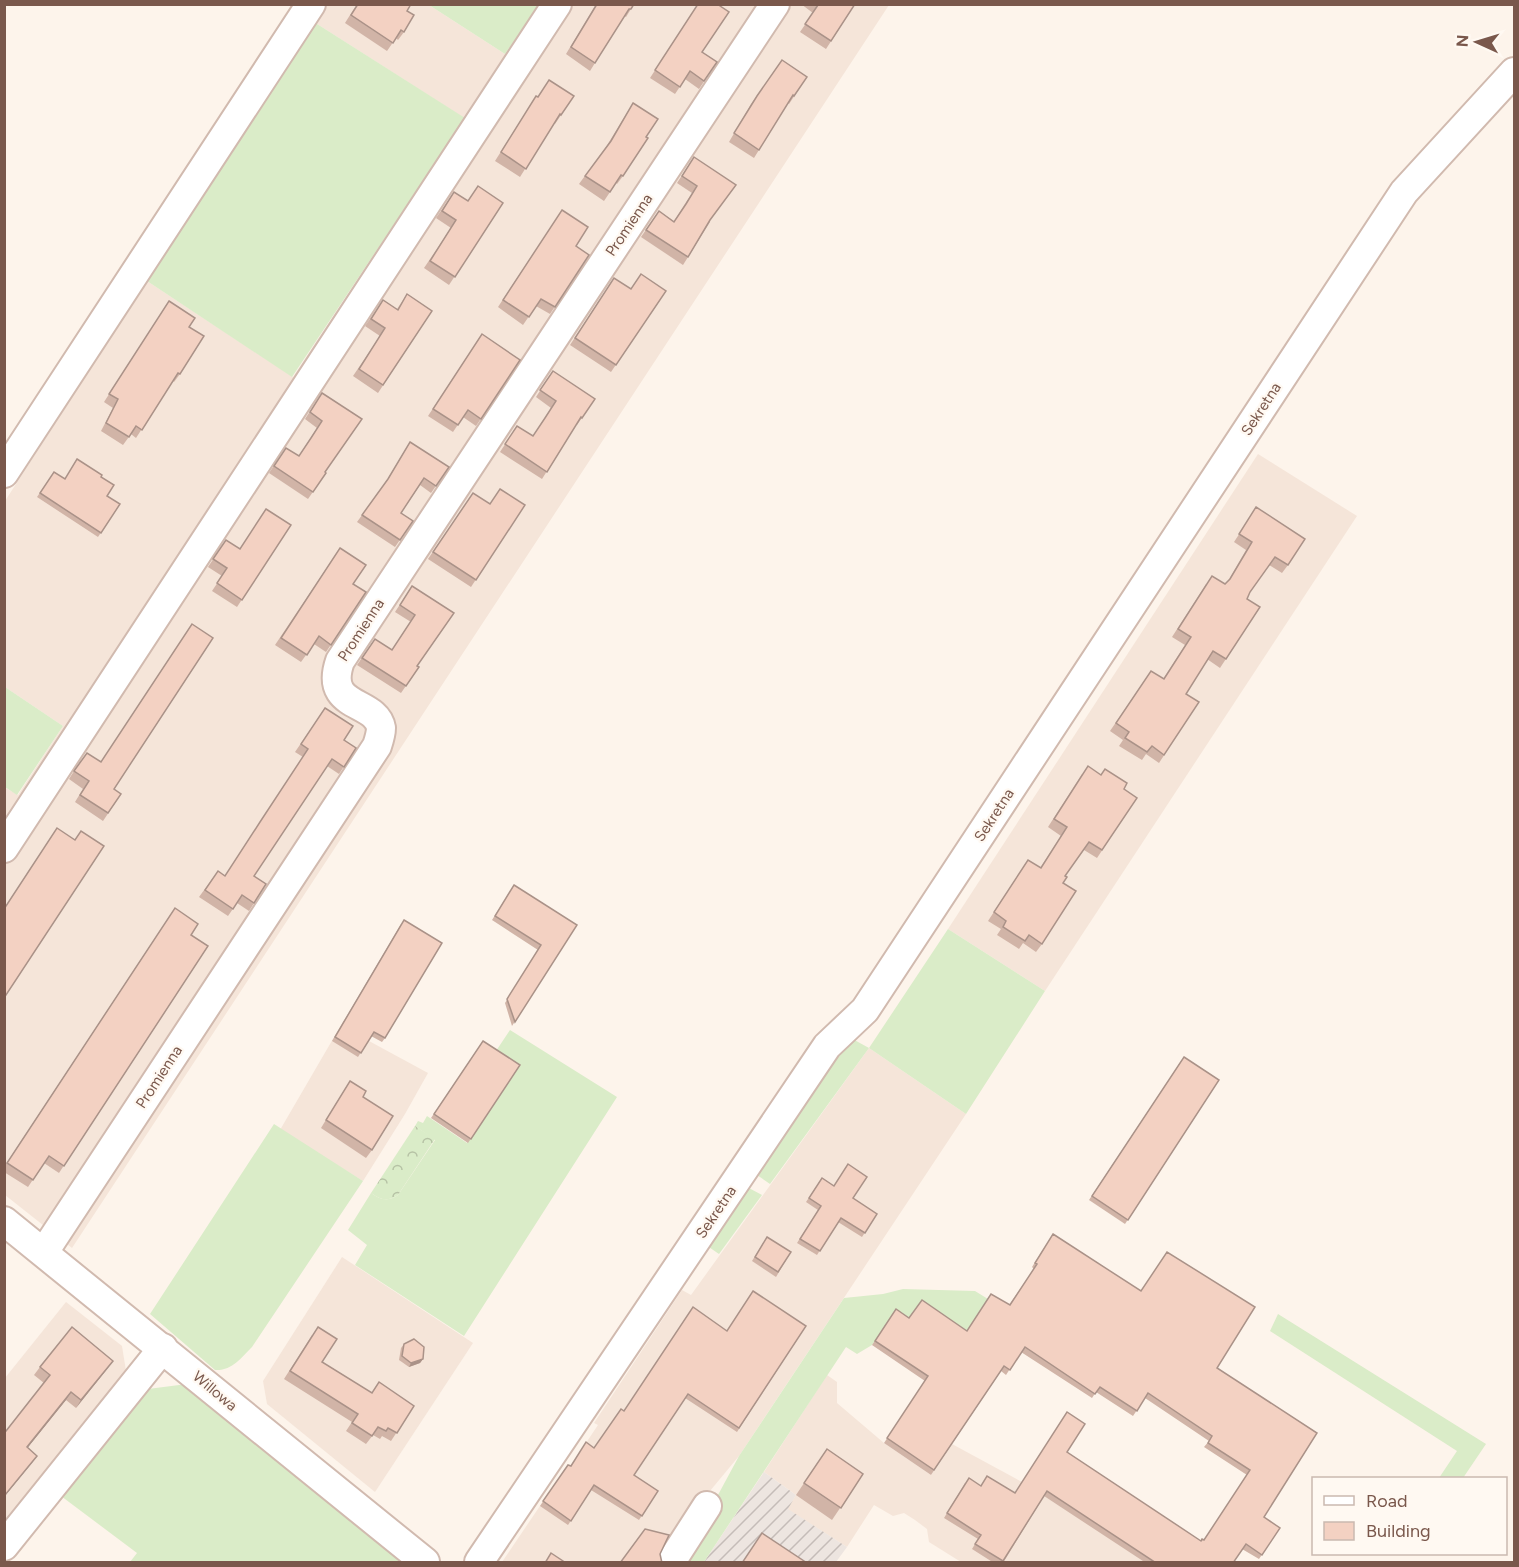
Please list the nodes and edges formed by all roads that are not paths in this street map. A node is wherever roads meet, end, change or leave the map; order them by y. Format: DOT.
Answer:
graph roads {
  1 [pos="311,4"];
  2 [pos="557,4"];
  3 [pos="775,4"];
  4 [pos="1515,72"];
  5 [pos="4,473"];
  6 [pos="4,848"];
  7 [pos="4,1221"];
  8 [pos="44,1252"];
  9 [pos="163,1348"];
  10 [pos="707,1506"];
  11 [pos="4,1546"];
  12 [pos="425,1563"];
  13 [pos="479,1563"];
  14 [pos="671,1563"];
  1 -- 5 [label="street"];
  2 -- 6 [label="street"];
  3 -- 8 [label="street, Promienna"];
  4 -- 13 [label="street, Sekretna"];
  7 -- 8 [label="street, Willowa"];
  8 -- 9 [label="street, Willowa"];
  9 -- 11 [label="street"];
  9 -- 12 [label="street, Willowa"];
  10 -- 14 [label="street"];
}
